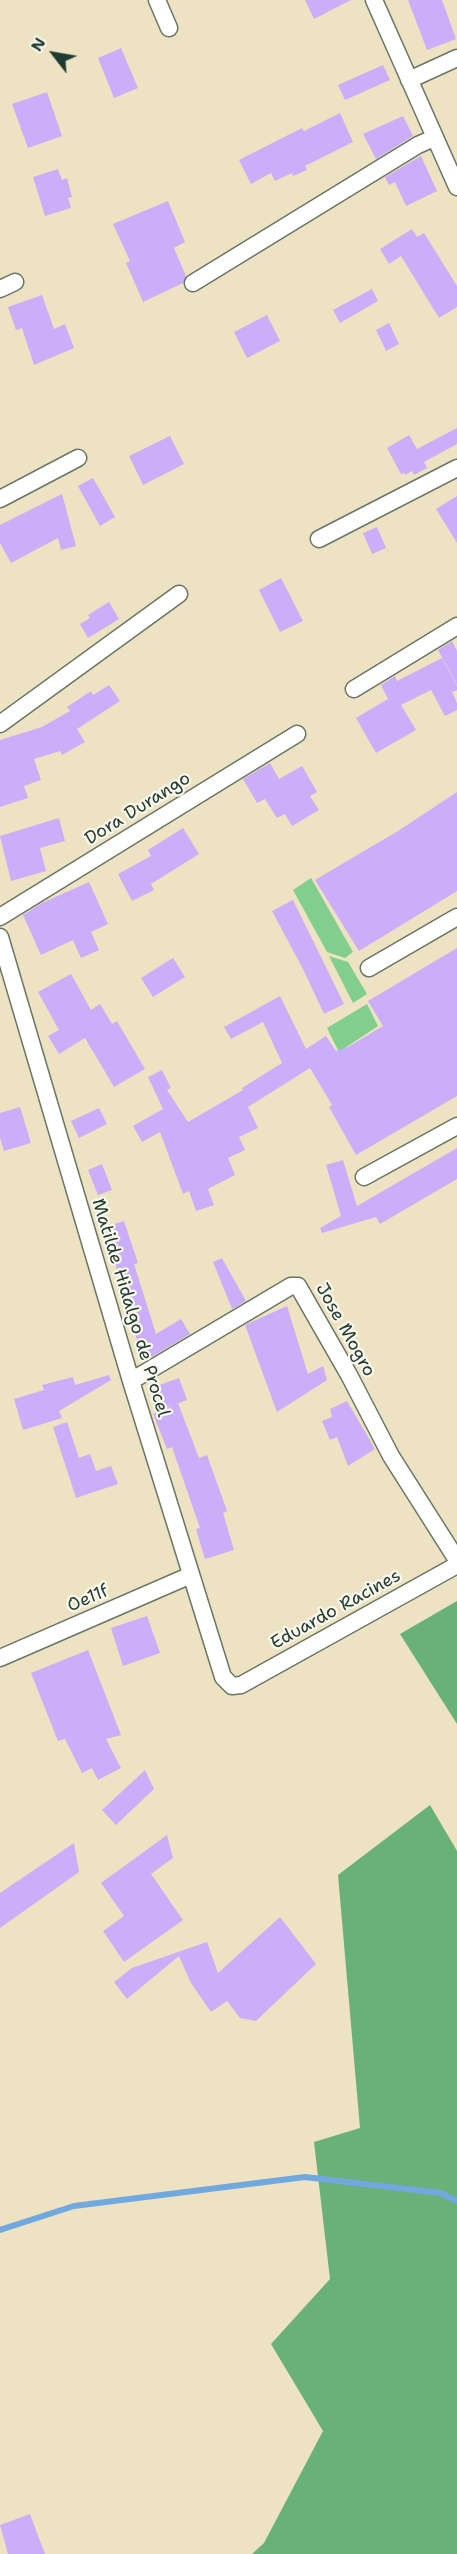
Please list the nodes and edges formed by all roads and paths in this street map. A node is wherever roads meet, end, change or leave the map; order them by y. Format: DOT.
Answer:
graph roads {
  1 [pos="157,0"];
  2 [pos="374,0"];
  3 [pos="169,28"];
  4 [pos="457,58"];
  5 [pos="409,80"];
  6 [pos="435,138"];
  7 [pos="457,187"];
  8 [pos="193,283"];
  9 [pos="78,458"];
  10 [pos="457,468"];
  11 [pos="0,499"];
  12 [pos="319,539"];
  13 [pos="178,594"];
  14 [pos="457,626"];
  15 [pos="354,689"];
  16 [pos="0,724"];
  17 [pos="297,734"];
  18 [pos="0,917"];
  19 [pos="457,917"];
  20 [pos="0,937"];
  21 [pos="369,968"];
  22 [pos="457,1126"];
  23 [pos="364,1177"];
  24 [pos="130,1381"];
  25 [pos="457,1563"];
  26 [pos="191,1575"];
  27 [pos="0,1658"];
  28 [pos="232,1686"];
  1 -- 3 [label="street"];
  2 -- 5 [label="street"];
  4 -- 5 [label="street"];
  5 -- 6 [label="street"];
  6 -- 7 [label="street"];
  6 -- 8 [label="street"];
  9 -- 11 [label="street"];
  10 -- 12 [label="street"];
  13 -- 16 [label="street"];
  14 -- 15 [label="street"];
  17 -- 18 [label="street, Dora Durango"];
  19 -- 21 [label="street"];
  20 -- 24 [label="street, Matilde Hidalgo de Procel"];
  22 -- 23 [label="street"];
  24 -- 25 [label="street, Jose Mogro"];
  24 -- 26 [label="street, Matilde Hidalgo de Procel"];
  25 -- 28 [label="street, Eduardo Racines"];
  26 -- 27 [label="street, Oe11f"];
  26 -- 28 [label="street, Matilde Hidalgo de Procel"];
}
